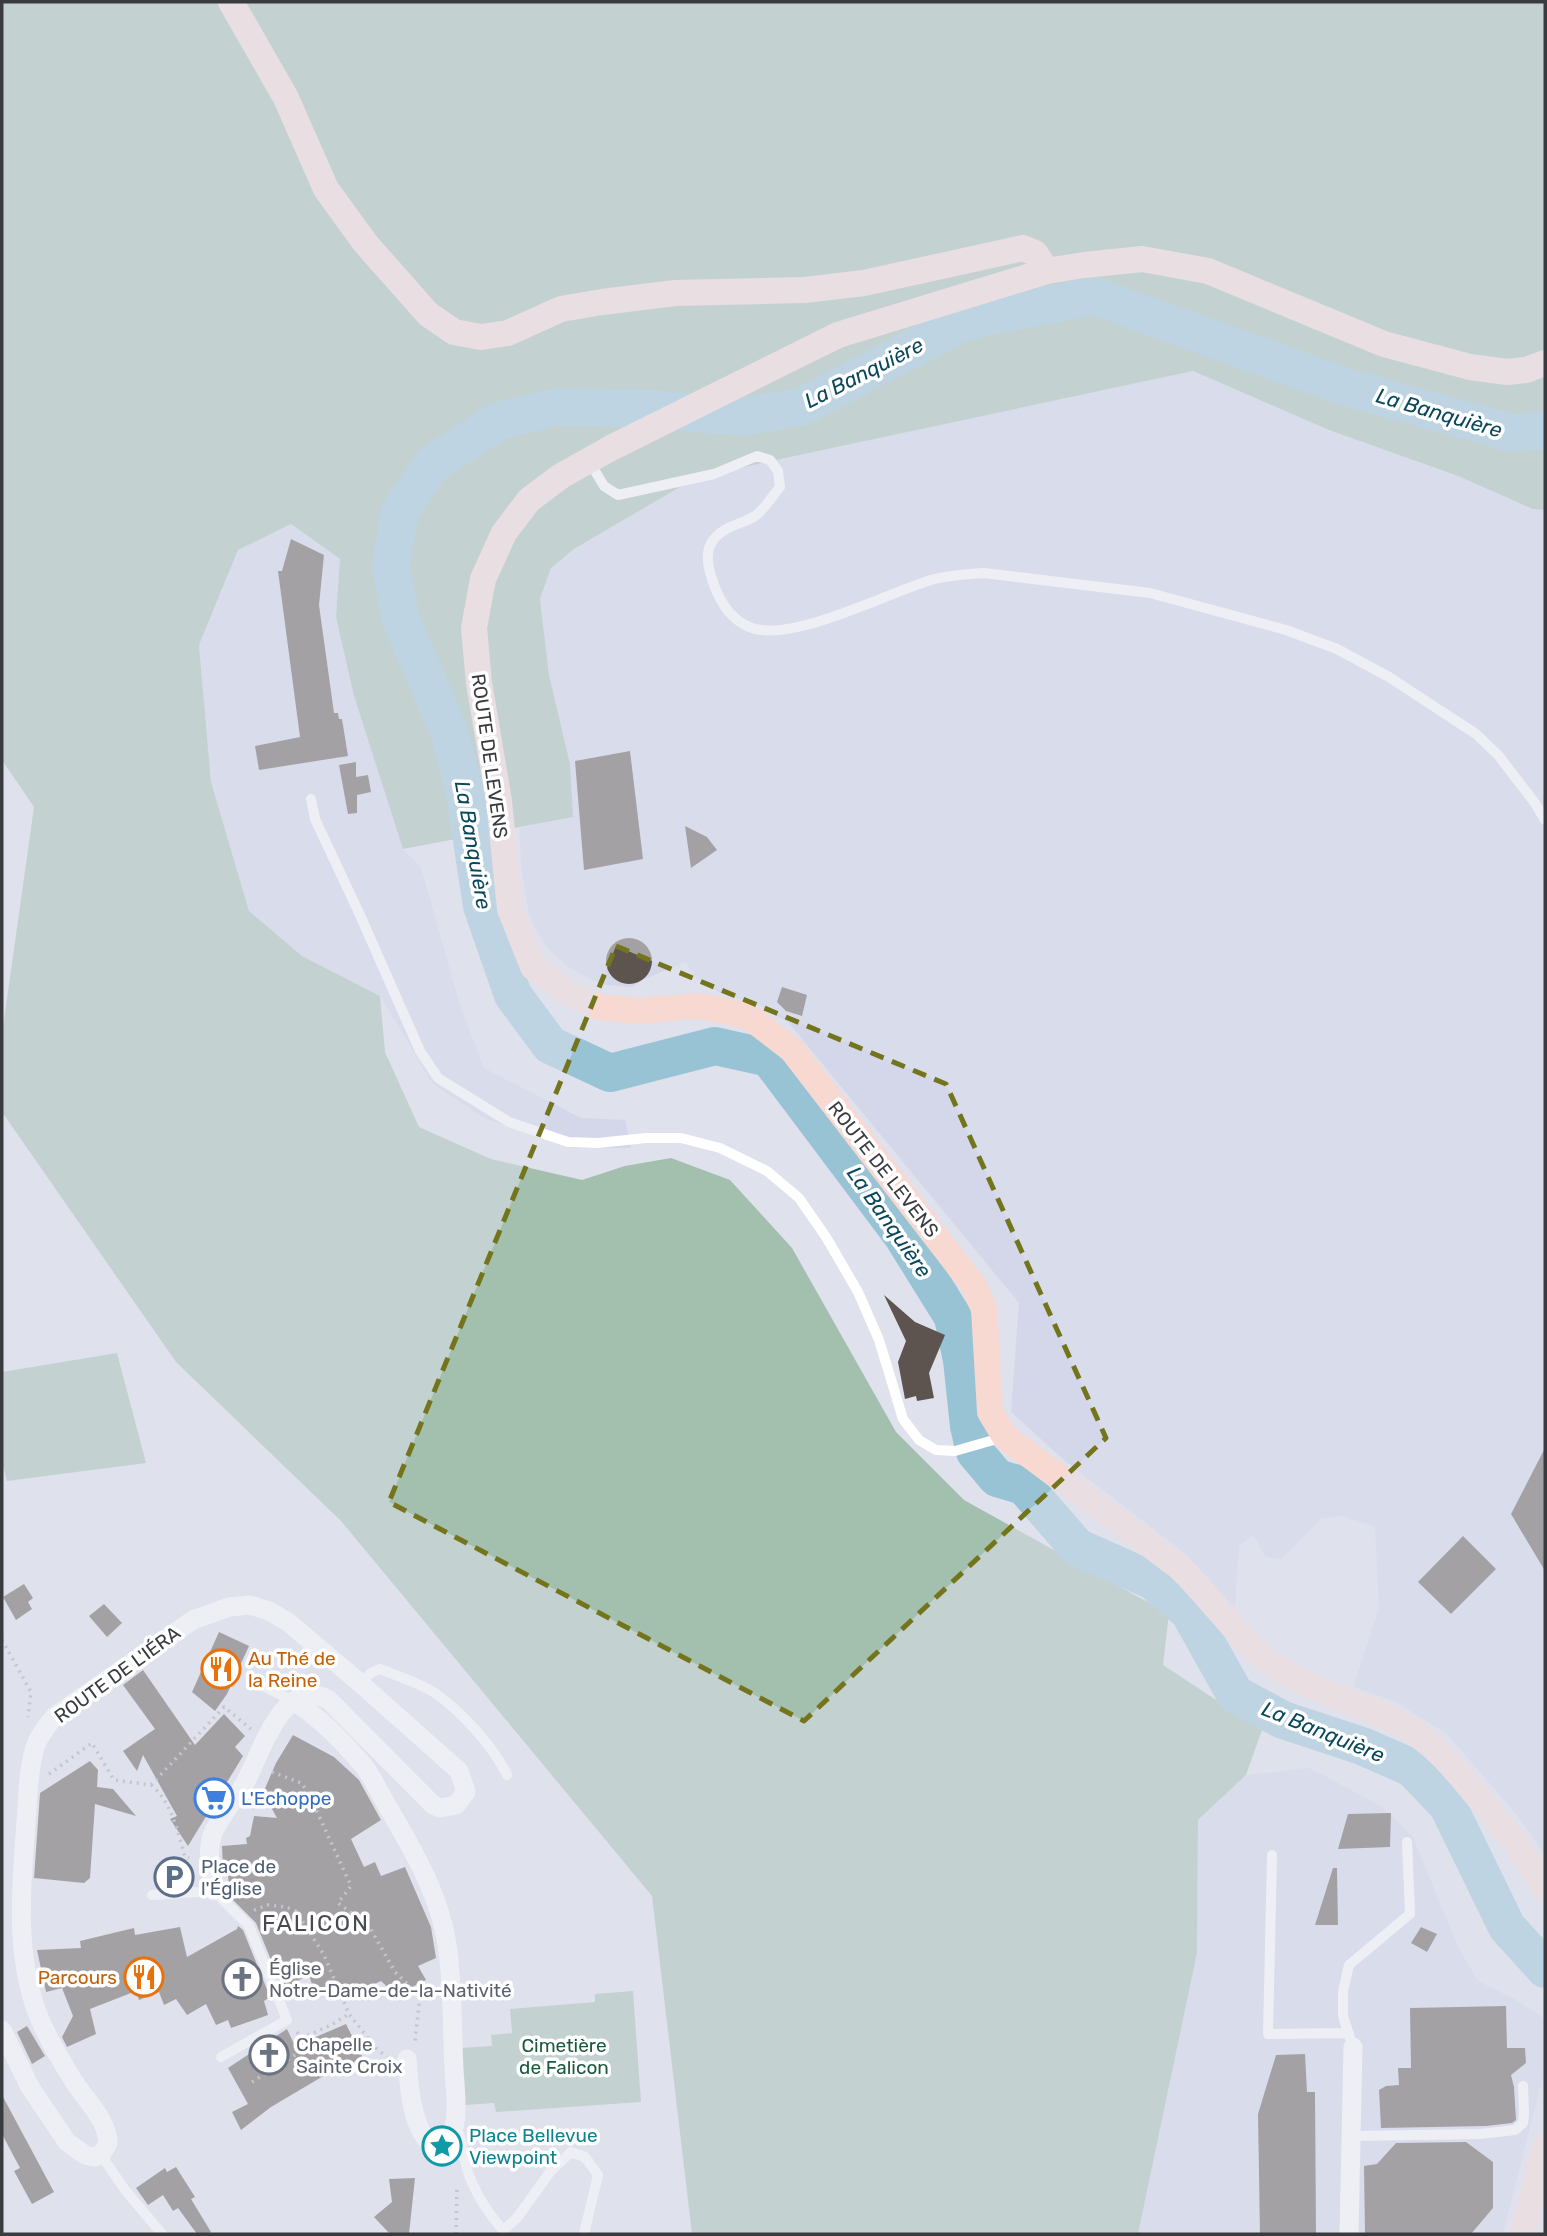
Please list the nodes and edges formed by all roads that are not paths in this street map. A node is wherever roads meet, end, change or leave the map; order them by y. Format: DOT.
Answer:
graph roads {
  1 [pos="231,2"];
  2 [pos="1047,271"];
  3 [pos="1545,363"];
  4 [pos="600,454"];
  5 [pos="311,799"];
  6 [pos="1545,820"];
  7 [pos="999,1439"];
  8 [pos="360,1683"];
  9 [pos="261,1685"];
  10 [pos="293,1701"];
  11 [pos="507,1775"];
  12 [pos="1407,1842"];
  13 [pos="1272,1855"];
  14 [pos="1545,1888"];
  15 [pos="214,1891"];
  16 [pos="152,1895"];
  17 [pos="2,2030"];
  18 [pos="1351,2040"];
  19 [pos="221,2057"];
  20 [pos="407,2059"];
  21 [pos="1523,2086"];
  22 [pos="454,2123"];
  23 [pos="1351,2136"];
  24 [pos="1545,2147"];
  25 [pos="101,2155"];
  26 [pos="1542,2175"];
  27 [pos="162,2234"];
  28 [pos="584,2234"];
  29 [pos="1349,2234"];
  30 [pos="1522,2234"];
  1 -- 2 [label="street"];
  2 -- 3 [label="street, ROUTE DE LEVENS"];
  2 -- 4 [label="street, ROUTE DE LEVENS"];
  4 -- 6 [label="lane"];
  4 -- 7 [label="street, ROUTE DE LEVENS"];
  5 -- 7 [label="lane"];
  7 -- 14 [label="street, ROUTE DE LEVENS"];
  8 -- 10 [label="street, ROUTE DE L'IÉRA"];
  8 -- 11 [label="lane"];
  8 -- 25 [label="street, ROUTE DE L'IÉRA"];
  9 -- 10 [label="lane"];
  10 -- 15 [label="street"];
  10 -- 22 [label="street"];
  12 -- 18 [label="lane"];
  13 -- 18 [label="lane"];
  15 -- 16 [label="lane"];
  15 -- 19 [label="lane"];
  17 -- 25 [label="street"];
  18 -- 23 [label="street"];
  20 -- 22 [label="street"];
  21 -- 23 [label="lane"];
  22 -- 28 [label="lane"];
  23 -- 29 [label="street"];
  24 -- 26 [label="street"];
  25 -- 27 [label="lane"];
  26 -- 30 [label="street"];
}
